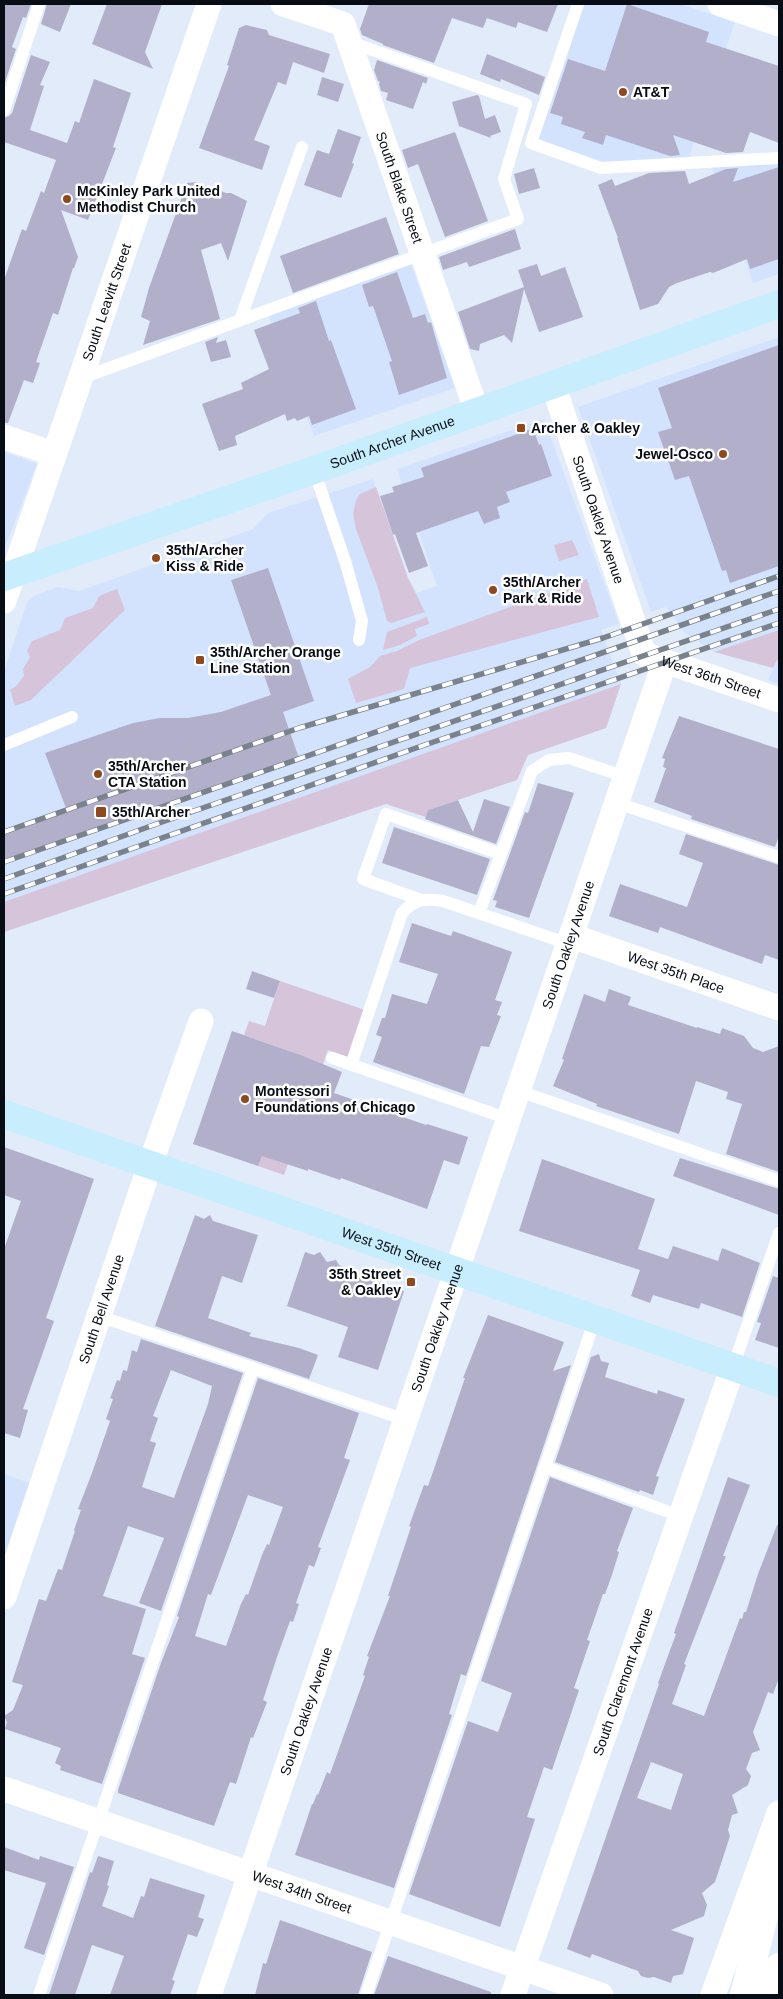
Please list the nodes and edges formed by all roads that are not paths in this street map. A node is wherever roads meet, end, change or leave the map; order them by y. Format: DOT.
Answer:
graph roads {
  1 [pos="39,4"];
  2 [pos="209,4"];
  3 [pos="283,4"];
  4 [pos="578,4"];
  5 [pos="720,4"];
  6 [pos="779,24"];
  7 [pos="349,42"];
  8 [pos="4,110"];
  9 [pos="302,147"];
  10 [pos="779,158"];
  11 [pos="422,254"];
  12 [pos="779,304"];
  13 [pos="240,320"];
  14 [pos="79,379"];
  15 [pos="553,385"];
  16 [pos="477,412"];
  17 [pos="4,436"];
  18 [pos="54,454"];
  19 [pos="314,470"];
  20 [pos="8,576"];
  21 [pos="4,601"];
  22 [pos="359,640"];
  23 [pos="655,658"];
  24 [pos="779,700"];
  25 [pos="72,717"];
  26 [pos="4,745"];
  27 [pos="626,777"];
  28 [pos="617,803"];
  29 [pos="501,854"];
  30 [pos="779,857"];
  31 [pos="421,900"];
  32 [pos="479,913"];
  33 [pos="570,940"];
  34 [pos="779,1008"];
  35 [pos="201,1021"];
  36 [pos="332,1058"];
  37 [pos="351,1065"];
  38 [pos="518,1091"];
  39 [pos="4,1114"];
  40 [pos="509,1118"];
  41 [pos="150,1165"];
  42 [pos="779,1180"];
  43 [pos="779,1233"];
  44 [pos="457,1271"];
  45 [pos="99,1316"];
  46 [pos="595,1319"];
  47 [pos="733,1367"];
  48 [pos="253,1368"];
  49 [pos="779,1383"];
  50 [pos="406,1420"];
  51 [pos="545,1467"];
  52 [pos="680,1516"];
  53 [pos="4,1597"];
  54 [pos="4,1789"];
  55 [pos="779,1813"];
  56 [pos="98,1822"];
  57 [pos="779,1857"];
  58 [pos="251,1874"];
  59 [pos="390,1922"];
  60 [pos="779,1967"];
  61 [pos="522,1968"];
  62 [pos="39,1995"];
  63 [pos="209,1995"];
  64 [pos="366,1995"];
  65 [pos="513,1995"];
  66 [pos="601,1995"];
  67 [pos="713,1995"];
  68 [pos="744,1995"];
  69 [pos="772,1995"];
  1 -- 8 [label="lane"];
  2 -- 14 [label="street, South Leavitt Street"];
  3 -- 7 [label="street, South Blake Street"];
  4 -- 10 [label="lane"];
  5 -- 6 [label="street"];
  7 -- 11 [label="street, South Blake Street"];
  7 -- 11 [label="lane"];
  9 -- 13 [label="lane"];
  11 -- 13 [label="lane"];
  11 -- 16 [label="street, South Blake Street"];
  12 -- 15 [label="main road, South Archer Avenue"];
  13 -- 14 [label="lane"];
  14 -- 18 [label="street, South Leavitt Street"];
  15 -- 16 [label="main road, South Archer Avenue"];
  15 -- 23 [label="street, South Oakley Avenue"];
  16 -- 19 [label="main road, South Archer Avenue"];
  17 -- 18 [label="street"];
  18 -- 20 [label="street, South Leavitt Street"];
  19 -- 20 [label="main road, South Archer Avenue"];
  19 -- 22 [label="lane"];
  20 -- 21 [label="street, South Leavitt Street"];
  23 -- 24 [label="street, West 36th Street"];
  23 -- 27 [label="street, South Oakley Avenue"];
  25 -- 26 [label="lane"];
  27 -- 28 [label="street, South Oakley Avenue"];
  27 -- 29 [label="lane"];
  28 -- 30 [label="lane"];
  28 -- 33 [label="street, South Oakley Avenue"];
  29 -- 31 [label="lane"];
  29 -- 32 [label="lane"];
  31 -- 32 [label="lane"];
  31 -- 37 [label="lane"];
  32 -- 33 [label="lane"];
  33 -- 34 [label="street, West 35th Place"];
  33 -- 38 [label="street, South Oakley Avenue"];
  35 -- 41 [label="street, South Bell Avenue"];
  36 -- 37 [label="lane"];
  37 -- 40 [label="lane"];
  38 -- 40 [label="street, South Oakley Avenue"];
  38 -- 42 [label="lane"];
  39 -- 41 [label="main road, West 35th Street"];
  40 -- 44 [label="street, South Oakley Avenue"];
  41 -- 44 [label="main road, West 35th Street"];
  41 -- 45 [label="street, South Bell Avenue"];
  43 -- 47 [label="lane"];
  44 -- 46 [label="main road, West 35th Street"];
  44 -- 50 [label="street, South Oakley Avenue"];
  45 -- 48 [label="lane"];
  45 -- 53 [label="street, South Bell Avenue"];
  46 -- 47 [label="main road, West 35th Street"];
  46 -- 51 [label="lane"];
  47 -- 49 [label="main road, West 35th Street"];
  47 -- 52 [label="street, South Claremont Avenue"];
  48 -- 50 [label="lane"];
  48 -- 56 [label="lane"];
  50 -- 58 [label="street, South Oakley Avenue"];
  51 -- 52 [label="lane"];
  51 -- 59 [label="lane"];
  52 -- 61 [label="street, South Claremont Avenue"];
  54 -- 56 [label="street, West 34th Street"];
  55 -- 67 [label="street"];
  56 -- 58 [label="street, West 34th Street"];
  56 -- 62 [label="lane"];
  57 -- 68 [label="street"];
  58 -- 59 [label="street, West 34th Street"];
  58 -- 63 [label="street, South Oakley Avenue"];
  59 -- 61 [label="street, West 34th Street"];
  59 -- 64 [label="lane"];
  60 -- 69 [label="street"];
  61 -- 65 [label="street, South Claremont Avenue"];
  61 -- 66 [label="street, West 34th Street"];
}
